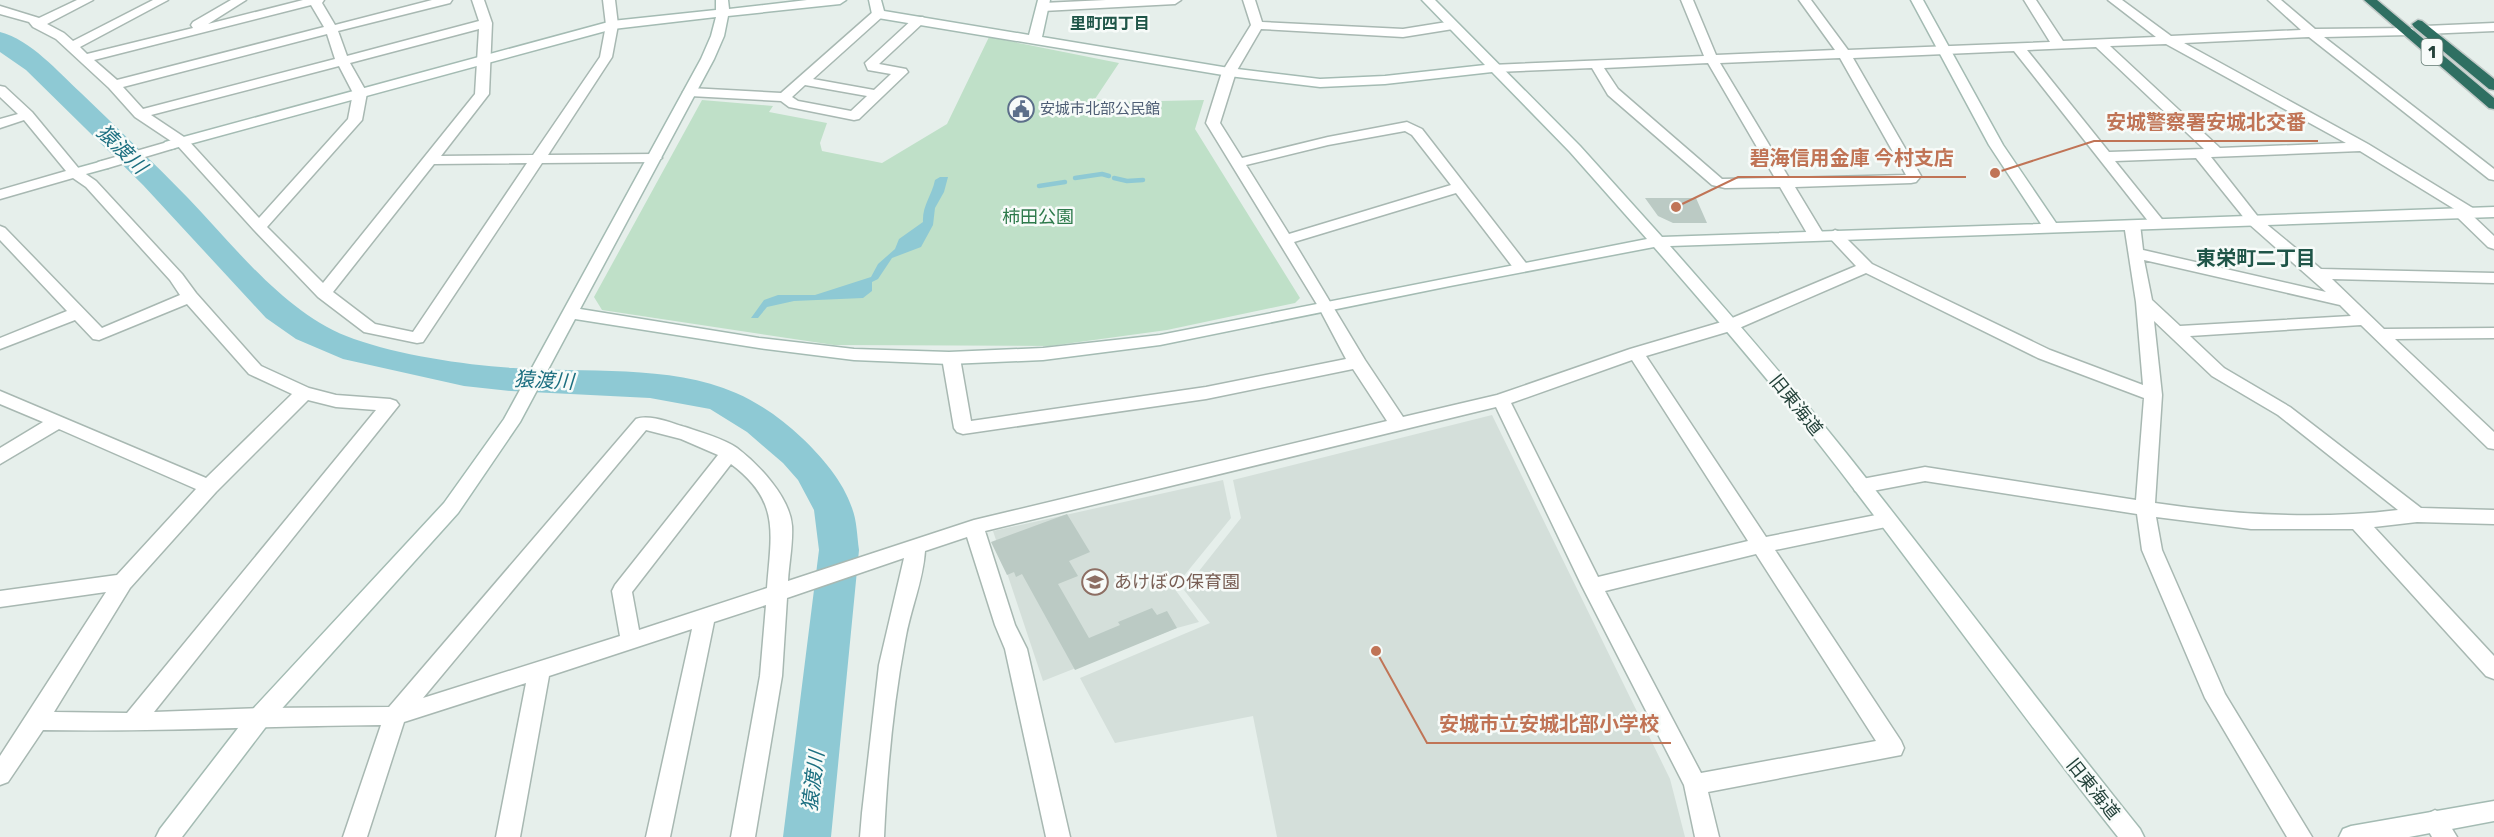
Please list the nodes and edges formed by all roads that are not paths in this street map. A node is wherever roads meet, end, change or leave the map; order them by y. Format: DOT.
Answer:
graph roads {
  1 [pos="9,0"];
  2 [pos="87,0"];
  3 [pos="162,0"];
  4 [pos="240,0"];
  5 [pos="315,0"];
  6 [pos="446,0"];
  7 [pos="478,0"];
  8 [pos="609,0"];
  9 [pos="840,0"];
  10 [pos="1175,0"];
  11 [pos="1249,0"];
  12 [pos="1428,0"];
  13 [pos="1687,0"];
  14 [pos="1805,0"];
  15 [pos="1917,0"];
  16 [pos="2030,0"];
  17 [pos="2114,0"];
  18 [pos="2274,0"];
  19 [pos="2370,0"];
  20 [pos="2389,0"];
  21 [pos="1044,4"];
  22 [pos="0,5"];
  23 [pos="723,6"];
  24 [pos="877,7"];
  25 [pos="0,10"];
  26 [pos="919,20"];
  27 [pos="486,22"];
  28 [pos="37,24"];
  29 [pos="612,25"];
  30 [pos="1257,25"];
  31 [pos="1453,25"];
  32 [pos="2494,27"];
  33 [pos="2474,28"];
  34 [pos="331,29"];
  35 [pos="2425,30"];
  36 [pos="2408,31"];
  37 [pos="2312,33"];
  38 [pos="180,34"];
  39 [pos="1035,38"];
  40 [pos="2167,39"];
  41 [pos="2494,41"];
  42 [pos="2099,43"];
  43 [pos="2059,45"];
  44 [pos="71,46"];
  45 [pos="2018,46"];
  46 [pos="1943,48"];
  47 [pos="1843,52"];
  48 [pos="86,58"];
  49 [pos="1711,58"];
  50 [pos="342,60"];
  51 [pos="482,60"];
  52 [pos="1595,63"];
  53 [pos="1496,68"];
  54 [pos="1229,72"];
  55 [pos="803,81"];
  56 [pos="114,85"];
  57 [pos="2494,86"];
  58 [pos="0,90"];
  59 [pos="690,92"];
  60 [pos="360,93"];
  61 [pos="877,94"];
  62 [pos="784,97"];
  63 [pos="2494,105"];
  64 [pos="140,114"];
  65 [pos="27,115"];
  66 [pos="0,124"];
  67 [pos="176,144"];
  68 [pos="2363,147"];
  69 [pos="2200,153"];
  70 [pos="2218,154"];
  71 [pos="2103,157"];
  72 [pos="655,158"];
  73 [pos="430,160"];
  74 [pos="537,160"];
  75 [pos="1239,163"];
  76 [pos="75,173"];
  77 [pos="2494,176"];
  78 [pos="1785,183"];
  79 [pos="1461,188"];
  80 [pos="0,195"];
  81 [pos="2494,212"];
  82 [pos="2466,213"];
  83 [pos="2254,221"];
  84 [pos="2157,223"];
  85 [pos="2132,224"];
  86 [pos="259,227"];
  87 [pos="2051,227"];
  88 [pos="0,231"];
  89 [pos="1816,235"];
  90 [pos="1835,235"];
  91 [pos="1286,240"];
  92 [pos="1658,242"];
  93 [pos="2494,244"];
  94 [pos="2135,254"];
  95 [pos="1521,267"];
  96 [pos="1866,267"];
  97 [pos="2317,274"];
  98 [pos="2494,278"];
  99 [pos="324,293"];
  100 [pos="190,297"];
  101 [pos="2144,302"];
  102 [pos="2346,302"];
  103 [pos="1326,306"];
  104 [pos="78,313"];
  105 [pos="570,313"];
  106 [pos="2365,320"];
  107 [pos="1731,325"];
  108 [pos="2175,332"];
  109 [pos="2494,333"];
  110 [pos="2380,334"];
  111 [pos="0,344"];
  112 [pos="1636,353"];
  113 [pos="951,358"];
  114 [pos="1357,362"];
  115 [pos="304,393"];
  116 [pos="2153,395"];
  117 [pos="0,397"];
  118 [pos="1501,400"];
  119 [pos="57,422"];
  120 [pos="1400,426"];
  121 [pos="2494,442"];
  122 [pos="730,452"];
  123 [pos="0,457"];
  124 [pos="1862,486"];
  125 [pos="209,488"];
  126 [pos="2145,506"];
  127 [pos="2417,515"];
  128 [pos="2494,517"];
  129 [pos="1886,520"];
  130 [pos="2358,522"];
  131 [pos="974,527"];
  132 [pos="1760,546"];
  133 [pos="906,551"];
  134 [pos="123,582"];
  135 [pos="1592,586"];
  136 [pos="784,591"];
  137 [pos="0,599"];
  138 [pos="705,617"];
  139 [pos="631,641"];
  140 [pos="2494,669"];
  141 [pos="539,670"];
  142 [pos="395,716"];
  143 [pos="260,717"];
  144 [pos="37,721"];
  145 [pos="133,722"];
  146 [pos="0,775"];
  147 [pos="1695,784"];
  148 [pos="2494,811"];
  149 [pos="2440,829"];
  150 [pos="168,837"];
  151 [pos="355,837"];
  152 [pos="508,837"];
  153 [pos="658,837"];
  154 [pos="743,837"];
  155 [pos="872,837"];
  156 [pos="1058,837"];
  157 [pos="1707,837"];
  158 [pos="2132,837"];
  159 [pos="2300,837"];
  160 [pos="2351,837"];
  1 -- 22 [label="street"];
  2 -- 28 [label="street"];
  3 -- 44 [label="street"];
  4 -- 38 [label="street"];
  5 -- 34 [label="street"];
  5 -- 38 [label="street"];
  6 -- 34 [label="street"];
  7 -- 27 [label="street"];
  8 -- 29 [label="street"];
  9 -- 23 [label="street"];
  10 -- 21 [label="street"];
  11 -- 30 [label="street"];
  12 -- 31 [label="street, 旧東海道"];
  13 -- 49 [label="street"];
  14 -- 47 [label="street"];
  15 -- 46 [label="street"];
  16 -- 43 [label="street"];
  17 -- 40 [label="street"];
  18 -- 37 [label="street"];
  19 -- 36 [label="highway, 1"];
  20 -- 35 [label="highway, 1"];
  21 -- 39 [label="street"];
  23 -- 29 [label="street"];
  23 -- 59 [label="street"];
  24 -- 26 [label="street"];
  24 -- 55 [label="street"];
  25 -- 28 [label="street"];
  26 -- 39 [label="street"];
  26 -- 61 [label="street"];
  27 -- 50 [label="street"];
  27 -- 51 [label="street"];
  28 -- 44 [label="street"];
  29 -- 51 [label="street"];
  29 -- 74 [label="street"];
  30 -- 31 [label="street"];
  30 -- 54 [label="street"];
  31 -- 53 [label="street, 旧東海道"];
  32 -- 33 [label="street"];
  33 -- 35 [label="street"];
  33 -- 41 [label="street"];
  34 -- 50 [label="street"];
  34 -- 56 [label="street"];
  35 -- 57 [label="highway, 1"];
  36 -- 37 [label="street"];
  36 -- 63 [label="highway, 1"];
  37 -- 40 [label="street"];
  37 -- 77 [label="street"];
  38 -- 48 [label="street"];
  39 -- 54 [label="street"];
  40 -- 42 [label="street"];
  40 -- 68 [label="street"];
  42 -- 43 [label="street"];
  42 -- 70 [label="street"];
  43 -- 45 [label="street"];
  44 -- 48 [label="street"];
  45 -- 46 [label="street"];
  45 -- 71 [label="street"];
  46 -- 47 [label="street"];
  46 -- 87 [label="street"];
  47 -- 49 [label="street"];
  47 -- 78 [label="street"];
  48 -- 56 [label="street"];
  49 -- 52 [label="street"];
  49 -- 78 [label="street"];
  50 -- 60 [label="street"];
  50 -- 64 [label="street"];
  51 -- 60 [label="street"];
  51 -- 73 [label="street"];
  52 -- 53 [label="street"];
  52 -- 78 [label="street"];
  53 -- 54 [label="street"];
  53 -- 92 [label="street, 旧東海道"];
  54 -- 75 [label="street"];
  55 -- 61 [label="street"];
  55 -- 62 [label="street"];
  56 -- 64 [label="street"];
  58 -- 65 [label="street"];
  59 -- 62 [label="street"];
  59 -- 72 [label="street"];
  60 -- 67 [label="street"];
  60 -- 86 [label="street"];
  61 -- 62 [label="street"];
  64 -- 67 [label="street"];
  65 -- 66 [label="street"];
  65 -- 76 [label="street"];
  67 -- 76 [label="street"];
  67 -- 86 [label="street"];
  68 -- 70 [label="street"];
  68 -- 82 [label="street"];
  69 -- 70 [label="street"];
  69 -- 71 [label="street"];
  69 -- 83 [label="street"];
  71 -- 84 [label="street"];
  72 -- 74 [label="street"];
  72 -- 105 [label="street"];
  73 -- 74 [label="street"];
  73 -- 99 [label="street"];
  74 -- 99 [label="street"];
  75 -- 79 [label="street"];
  75 -- 91 [label="street"];
  76 -- 80 [label="street"];
  76 -- 100 [label="street"];
  78 -- 89 [label="street"];
  79 -- 91 [label="street"];
  79 -- 95 [label="street"];
  81 -- 82 [label="street"];
  82 -- 83 [label="street"];
  82 -- 93 [label="street"];
  83 -- 84 [label="street"];
  83 -- 97 [label="street"];
  84 -- 85 [label="street"];
  85 -- 87 [label="street"];
  85 -- 94 [label="street"];
  86 -- 99 [label="street"];
  87 -- 90 [label="street"];
  88 -- 104 [label="street"];
  89 -- 90 [label="street"];
  89 -- 92 [label="street"];
  90 -- 96 [label="street"];
  91 -- 103 [label="street"];
  92 -- 95 [label="street"];
  92 -- 107 [label="street, 旧東海道"];
  94 -- 101 [label="street"];
  94 -- 102 [label="street"];
  95 -- 103 [label="street"];
  96 -- 107 [label="street"];
  96 -- 116 [label="street"];
  97 -- 98 [label="street"];
  97 -- 102 [label="street"];
  100 -- 104 [label="street"];
  100 -- 115 [label="street"];
  101 -- 108 [label="street"];
  101 -- 116 [label="street"];
  102 -- 106 [label="street"];
  103 -- 113 [label="street"];
  103 -- 114 [label="street"];
  104 -- 111 [label="street"];
  105 -- 113 [label="street"];
  105 -- 143 [label="street"];
  106 -- 108 [label="street"];
  106 -- 110 [label="street"];
  107 -- 112 [label="street"];
  107 -- 124 [label="street, 旧東海道"];
  108 -- 127 [label="street"];
  109 -- 110 [label="street"];
  110 -- 121 [label="street"];
  112 -- 118 [label="street"];
  112 -- 132 [label="street"];
  113 -- 114 [label="street"];
  114 -- 120 [label="street"];
  115 -- 125 [label="street"];
  115 -- 145 [label="street"];
  116 -- 126 [label="street"];
  117 -- 119 [label="street"];
  118 -- 120 [label="street"];
  118 -- 135 [label="street"];
  119 -- 123 [label="street"];
  119 -- 125 [label="street"];
  120 -- 131 [label="street"];
  122 -- 136 [label="street"];
  122 -- 139 [label="street"];
  122 -- 142 [label="street"];
  124 -- 126 [label="street"];
  124 -- 129 [label="street, 旧東海道"];
  125 -- 134 [label="street"];
  126 -- 130 [label="street"];
  126 -- 159 [label="street"];
  127 -- 128 [label="street"];
  127 -- 130 [label="street"];
  129 -- 132 [label="street"];
  129 -- 158 [label="street, 旧東海道"];
  130 -- 140 [label="street"];
  131 -- 133 [label="street"];
  131 -- 156 [label="street"];
  132 -- 135 [label="street"];
  132 -- 147 [label="street"];
  133 -- 136 [label="street"];
  133 -- 155 [label="street"];
  134 -- 137 [label="street"];
  134 -- 144 [label="street"];
  135 -- 147 [label="street"];
  136 -- 138 [label="street"];
  136 -- 154 [label="street"];
  138 -- 139 [label="street"];
  138 -- 153 [label="street"];
  139 -- 141 [label="street"];
  141 -- 142 [label="street"];
  141 -- 152 [label="street"];
  142 -- 143 [label="street"];
  142 -- 151 [label="street"];
  143 -- 145 [label="street"];
  143 -- 150 [label="street"];
  144 -- 145 [label="street"];
  144 -- 146 [label="street"];
  147 -- 157 [label="street"];
  148 -- 149 [label="street"];
  149 -- 160 [label="street"];
}
